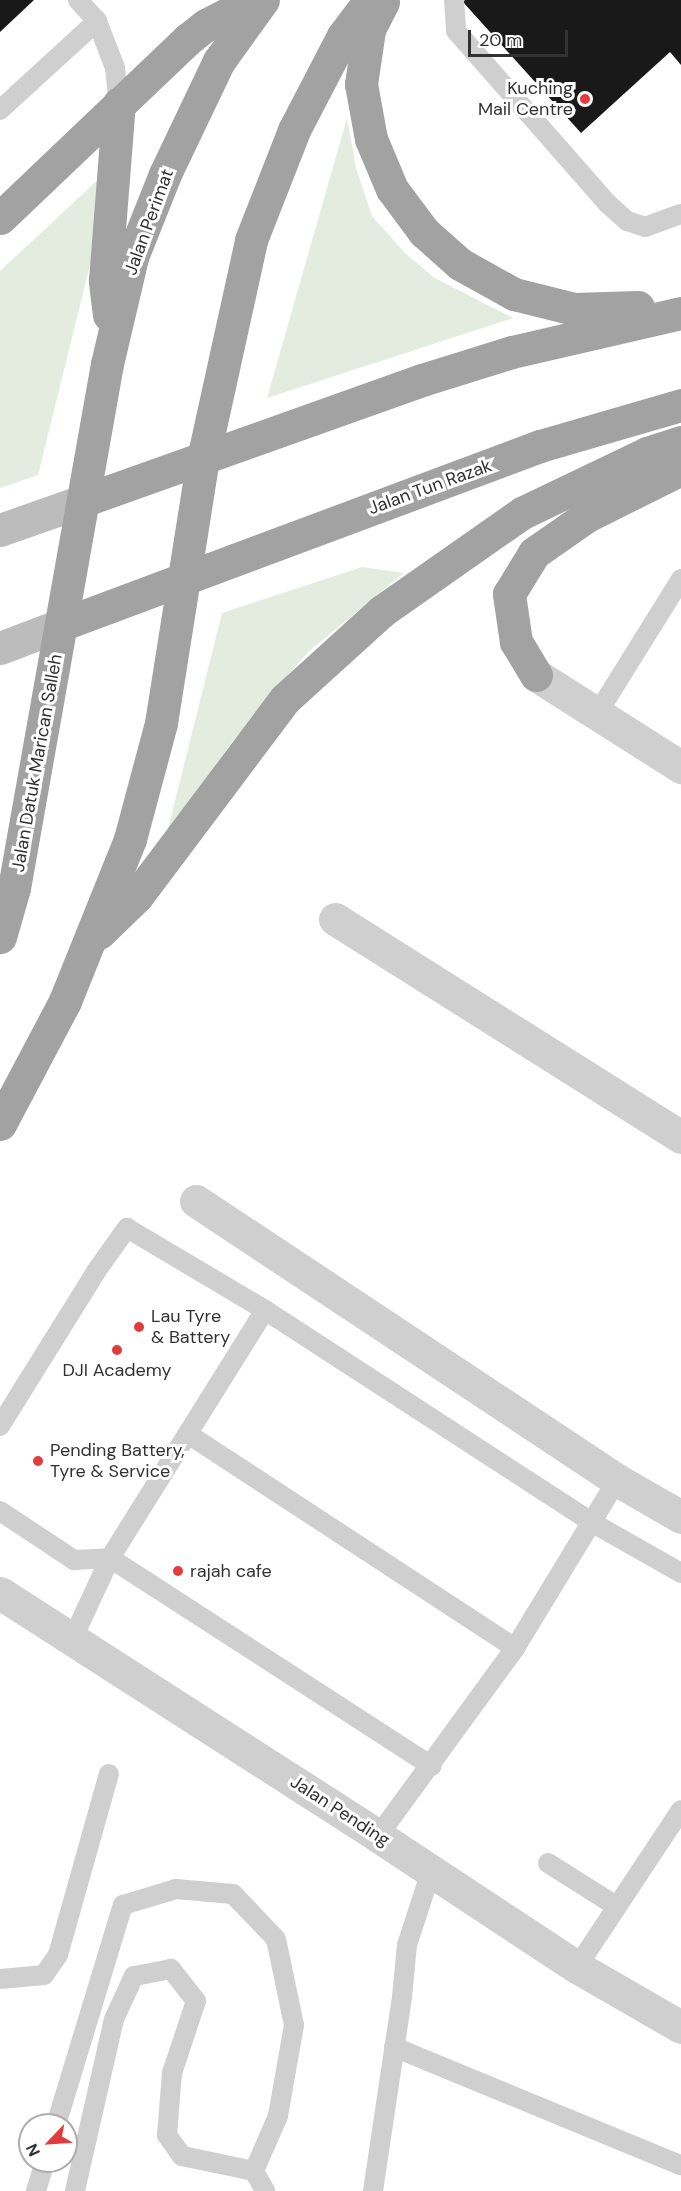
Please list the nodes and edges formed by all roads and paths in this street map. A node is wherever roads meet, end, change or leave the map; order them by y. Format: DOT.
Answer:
graph roads {
  1 [pos="78,0"];
  2 [pos="254,0"];
  3 [pos="263,0"];
  4 [pos="370,0"];
  5 [pos="384,0"];
  6 [pos="454,0"];
  7 [pos="97,21"];
  8 [pos="119,104"];
  9 [pos="0,110"];
  10 [pos="681,214"];
  11 [pos="0,218"];
  12 [pos="681,306"];
  13 [pos="681,314"];
  14 [pos="113,341"];
  15 [pos="681,405"];
  16 [pos="681,442"];
  17 [pos="203,459"];
  18 [pos="681,469"];
  19 [pos="85,501"];
  20 [pos="0,531"];
  21 [pos="183,579"];
  22 [pos="681,579"];
  23 [pos="63,624"];
  24 [pos="0,648"];
  25 [pos="536,675"];
  26 [pos="597,714"];
  27 [pos="681,767"];
  28 [pos="335,919"];
  29 [pos="0,937"];
  30 [pos="91,941"];
  31 [pos="0,1124"];
  32 [pos="681,1137"];
  33 [pos="196,1201"];
  34 [pos="265,1310"];
  35 [pos="0,1426"];
  36 [pos="188,1434"];
  37 [pos="616,1480"];
  38 [pos="0,1511"];
  39 [pos="681,1517"];
  40 [pos="592,1523"];
  41 [pos="110,1558"];
  42 [pos="681,1573"];
  43 [pos="0,1593"];
  44 [pos="72,1640"];
  45 [pos="515,1648"];
  46 [pos="432,1766"];
  47 [pos="109,1774"];
  48 [pos="681,1810"];
  49 [pos="378,1836"];
  50 [pos="548,1863"];
  51 [pos="431,1871"];
  52 [pos="616,1906"];
  53 [pos="577,1967"];
  54 [pos="0,1979"];
  55 [pos="681,2027"];
  56 [pos="394,2047"];
  57 [pos="60,2113"];
  58 [pos="681,2165"];
  59 [pos="254,2171"];
  60 [pos="41,2173"];
  61 [pos="36,2191"];
  62 [pos="75,2191"];
  63 [pos="265,2191"];
  64 [pos="373,2191"];
  1 -- 7 [label="lane"];
  2 -- 8 [label="highway"];
  3 -- 14 [label="highway, Jalan Perimat"];
  4 -- 17 [label="highway"];
  5 -- 12 [label="highway"];
  6 -- 10 [label="lane"];
  7 -- 8 [label="lane"];
  7 -- 9 [label="lane"];
  8 -- 11 [label="highway"];
  8 -- 14 [label="highway"];
  13 -- 17 [label="highway"];
  14 -- 19 [label="highway, Jalan Perimat"];
  15 -- 21 [label="highway, Jalan Tun Razak"];
  16 -- 30 [label="highway"];
  17 -- 19 [label="highway"];
  17 -- 21 [label="highway"];
  18 -- 25 [label="highway"];
  19 -- 20 [label="main road"];
  19 -- 23 [label="highway, Jalan Datuk Marican Salleh"];
  21 -- 23 [label="highway, Jalan Tun Razak"];
  21 -- 30 [label="highway"];
  22 -- 26 [label="lane"];
  23 -- 24 [label="main road"];
  23 -- 29 [label="highway, Jalan Datuk Marican Salleh"];
  25 -- 26 [label="street"];
  26 -- 27 [label="street"];
  28 -- 32 [label="street"];
  30 -- 31 [label="highway"];
  33 -- 37 [label="street"];
  34 -- 35 [label="lane"];
  34 -- 36 [label="lane"];
  34 -- 40 [label="lane"];
  36 -- 41 [label="lane"];
  36 -- 45 [label="lane"];
  37 -- 39 [label="street"];
  37 -- 40 [label="lane"];
  38 -- 41 [label="lane"];
  40 -- 42 [label="lane"];
  40 -- 45 [label="lane"];
  41 -- 44 [label="lane"];
  41 -- 46 [label="lane"];
  43 -- 44 [label="street, Jalan Pending"];
  44 -- 49 [label="street, Jalan Pending"];
  45 -- 46 [label="lane"];
  46 -- 49 [label="lane"];
  47 -- 54 [label="lane"];
  48 -- 52 [label="lane"];
  49 -- 51 [label="street, Jalan Pending"];
  50 -- 52 [label="lane"];
  51 -- 53 [label="street, Jalan Pending"];
  51 -- 56 [label="lane"];
  52 -- 53 [label="lane"];
  53 -- 55 [label="street, Jalan Pending"];
  56 -- 58 [label="lane"];
  56 -- 64 [label="lane"];
  57 -- 59 [label="lane"];
  59 -- 62 [label="lane"];
  59 -- 63 [label="lane"];
  60 -- 61 [label="lane"];
}
